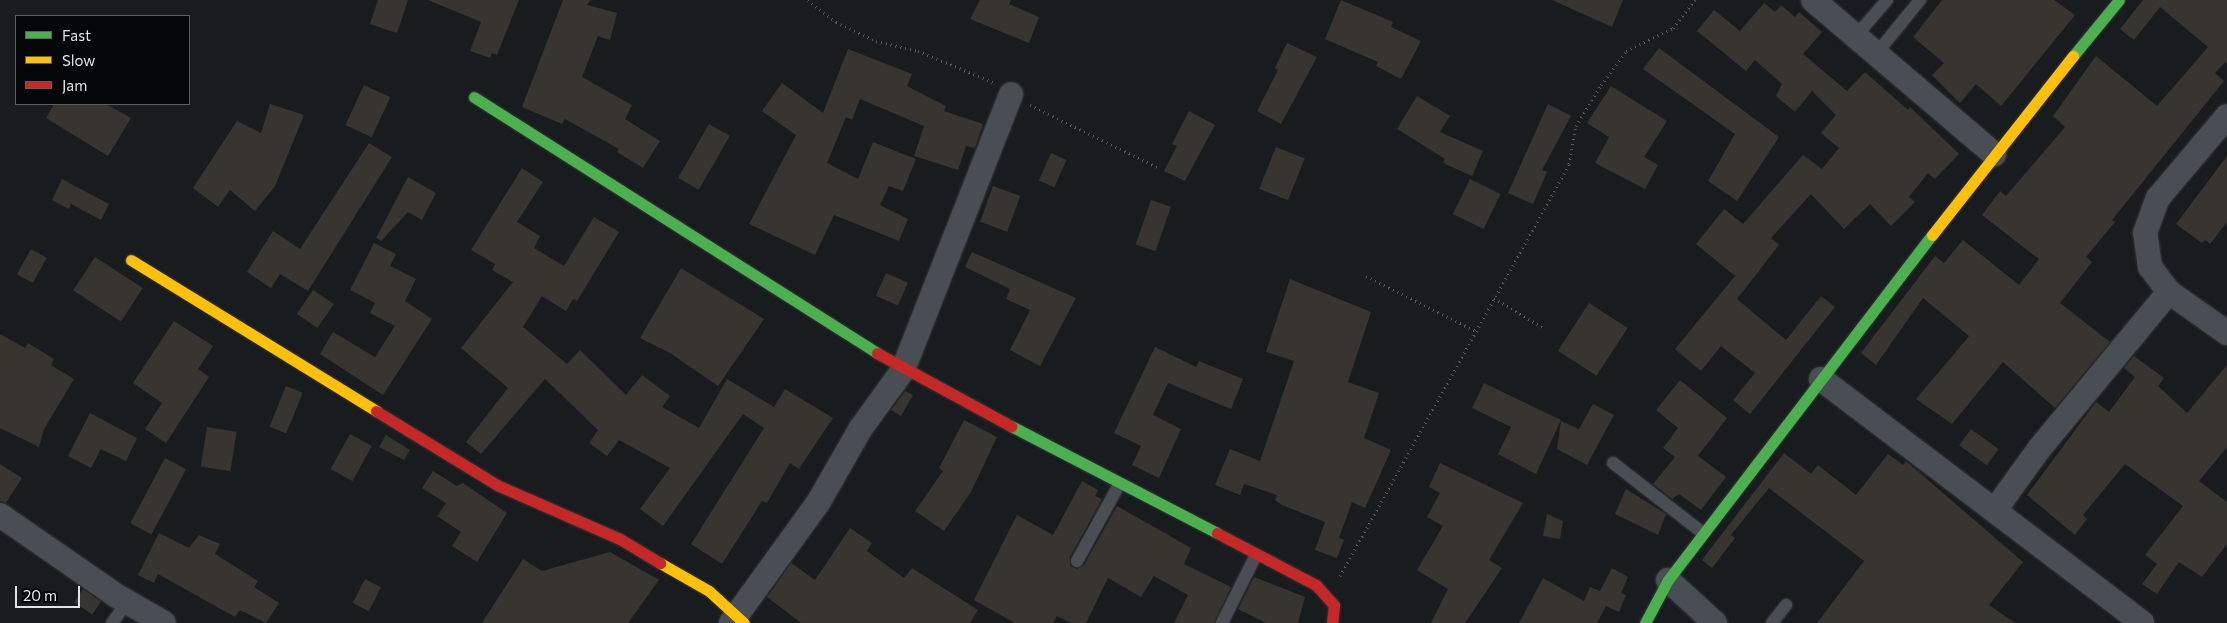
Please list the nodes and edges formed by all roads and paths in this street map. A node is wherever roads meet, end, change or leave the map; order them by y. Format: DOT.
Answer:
graph roads {
  1 [pos="808,0"];
  2 [pos="1695,0"];
  3 [pos="1813,0"];
  4 [pos="1887,0"];
  5 [pos="1920,0"];
  6 [pos="2118,0"];
  7 [pos="1856,36"];
  8 [pos="1876,54"];
  9 [pos="1011,94"];
  10 [pos="474,97"];
  11 [pos="2227,116"];
  12 [pos="1994,154"];
  13 [pos="1159,168"];
  14 [pos="131,260"];
  15 [pos="1366,276"];
  16 [pos="2169,292"];
  17 [pos="1494,298"];
  18 [pos="1542,327"];
  19 [pos="1476,331"];
  20 [pos="2227,333"];
  21 [pos="903,370"];
  22 [pos="1821,379"];
  23 [pos="1613,463"];
  24 [pos="1119,485"];
  25 [pos="1995,510"];
  26 [pos="0,515"];
  27 [pos="1703,533"];
  28 [pos="1256,555"];
  29 [pos="1077,561"];
  30 [pos="1668,580"];
  31 [pos="1328,598"];
  32 [pos="127,602"];
  33 [pos="1786,605"];
  34 [pos="737,621"];
  35 [pos="112,623"];
  36 [pos="164,623"];
  37 [pos="1222,623"];
  38 [pos="1332,623"];
  39 [pos="1645,623"];
  40 [pos="1715,623"];
  41 [pos="1772,623"];
  42 [pos="2142,623"];
  1 -- 9 [label="path"];
  2 -- 17 [label="path"];
  3 -- 7 [label="street"];
  4 -- 7 [label="lane"];
  5 -- 8 [label="lane"];
  6 -- 12 [label="street"];
  7 -- 8 [label="street"];
  8 -- 12 [label="street"];
  9 -- 13 [label="path"];
  9 -- 21 [label="street"];
  10 -- 21 [label="street"];
  11 -- 16 [label="street"];
  12 -- 22 [label="street"];
  14 -- 34 [label="street"];
  15 -- 19 [label="path"];
  16 -- 20 [label="street"];
  16 -- 25 [label="street"];
  17 -- 18 [label="path"];
  17 -- 19 [label="path"];
  19 -- 31 [label="path"];
  21 -- 24 [label="street"];
  21 -- 34 [label="street"];
  22 -- 25 [label="street"];
  22 -- 27 [label="street"];
  23 -- 27 [label="lane"];
  24 -- 28 [label="street"];
  24 -- 29 [label="lane"];
  25 -- 42 [label="street"];
  26 -- 32 [label="street"];
  27 -- 30 [label="street"];
  28 -- 31 [label="street"];
  28 -- 37 [label="lane"];
  30 -- 39 [label="street"];
  30 -- 40 [label="street"];
  31 -- 38 [label="street"];
  32 -- 35 [label="lane"];
  32 -- 36 [label="street"];
  33 -- 41 [label="lane"];
}
